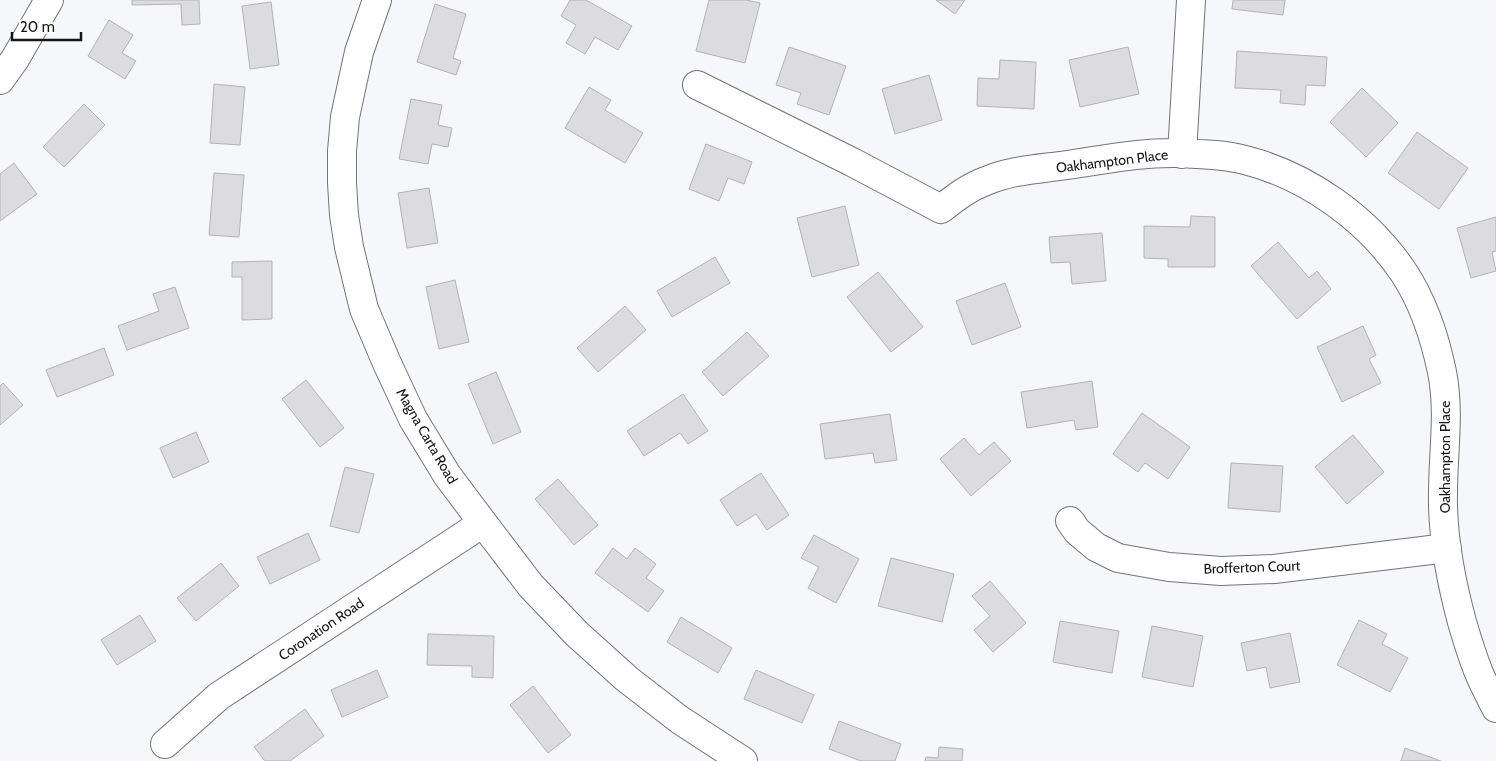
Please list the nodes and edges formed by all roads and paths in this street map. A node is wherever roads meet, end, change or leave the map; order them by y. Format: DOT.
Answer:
graph roads {
  1 [pos="48,0"];
  2 [pos="377,0"];
  3 [pos="1191,0"];
  4 [pos="0,80"];
  5 [pos="697,85"];
  6 [pos="1182,154"];
  7 [pos="1070,521"];
  8 [pos="483,523"];
  9 [pos="1447,548"];
  10 [pos="1496,708"];
  11 [pos="165,744"];
  12 [pos="743,761"];
  1 -- 4 [label="street"];
  2 -- 8 [label="street, Magna Carta Road"];
  3 -- 6 [label="street"];
  5 -- 6 [label="street, Oakhampton Place"];
  6 -- 9 [label="street, Oakhampton Place"];
  7 -- 9 [label="street, Brofferton Court"];
  8 -- 11 [label="street, Coronation Road"];
  8 -- 12 [label="street, Magna Carta Road"];
  9 -- 10 [label="street, Oakhampton Place"];
}
